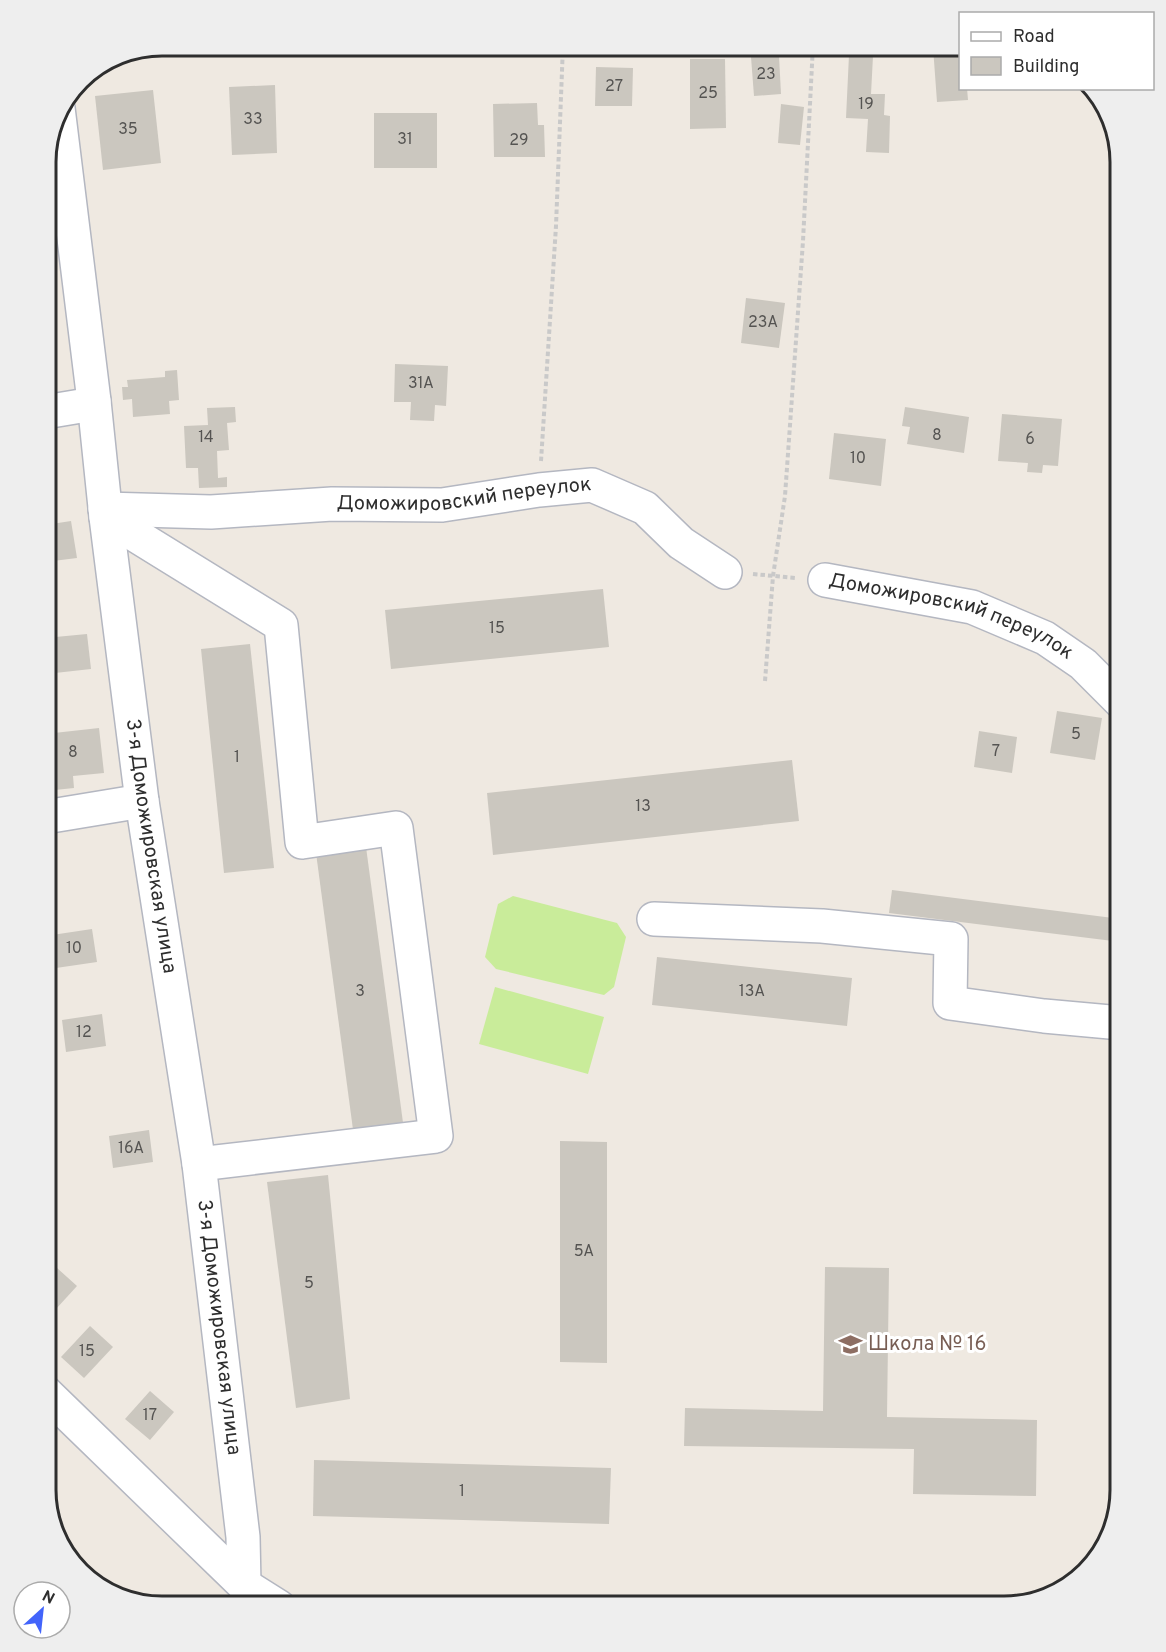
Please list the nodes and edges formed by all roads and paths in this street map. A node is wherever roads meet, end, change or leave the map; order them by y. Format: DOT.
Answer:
graph roads {
  1 [pos="563,56"];
  2 [pos="812,56"];
  3 [pos="61,130"];
  4 [pos="94,401"];
  5 [pos="56,410"];
  6 [pos="539,490"];
  7 [pos="106,513"];
  8 [pos="725,572"];
  9 [pos="773,576"];
  10 [pos="825,580"];
  11 [pos="765,681"];
  12 [pos="1110,691"];
  13 [pos="142,801"];
  14 [pos="56,815"];
  15 [pos="654,919"];
  16 [pos="1110,1022"];
  17 [pos="199,1164"];
  18 [pos="56,1403"];
  19 [pos="244,1585"];
  20 [pos="262,1596"];
  1 -- 6 [label="path"];
  2 -- 9 [label="path"];
  3 -- 4 [label="street, 3-я Доможировская улица"];
  4 -- 5 [label="street"];
  4 -- 7 [label="street, 3-я Доможировская улица"];
  6 -- 7 [label="street, Доможировский переулок"];
  6 -- 8 [label="street, Доможировский переулок"];
  7 -- 13 [label="street, 3-я Доможировская улица"];
  7 -- 17 [label="street"];
  8 -- 9 [label="path, Доможировский переулок"];
  9 -- 10 [label="path, Доможировский переулок"];
  9 -- 11 [label="path"];
  10 -- 12 [label="street, Доможировский переулок"];
  13 -- 14 [label="street"];
  13 -- 17 [label="street, 3-я Доможировская улица"];
  15 -- 16 [label="street"];
  17 -- 19 [label="street, 3-я Доможировская улица"];
  18 -- 19 [label="street"];
  19 -- 20 [label="street"];
}
